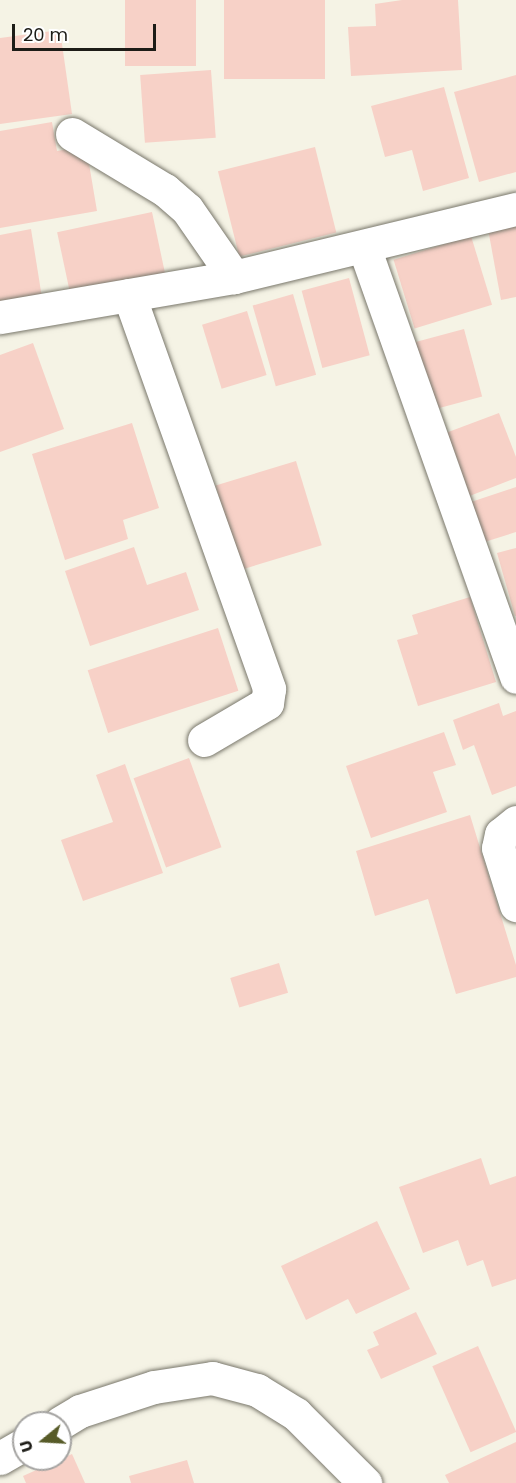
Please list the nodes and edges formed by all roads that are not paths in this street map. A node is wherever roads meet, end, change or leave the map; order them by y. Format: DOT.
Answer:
graph roads {
  1 [pos="72,134"];
  2 [pos="516,209"];
  3 [pos="364,247"];
  4 [pos="234,277"];
  5 [pos="129,295"];
  6 [pos="0,317"];
  7 [pos="516,677"];
  8 [pos="204,740"];
  9 [pos="516,822"];
  10 [pos="516,905"];
  11 [pos="72,1416"];
  12 [pos="365,1483"];
  1 -- 4 [label="street"];
  2 -- 3 [label="street"];
  3 -- 4 [label="street"];
  3 -- 7 [label="street"];
  4 -- 5 [label="street"];
  5 -- 6 [label="street"];
  5 -- 8 [label="street"];
  9 -- 10 [label="street"];
  11 -- 12 [label="street"];
}
